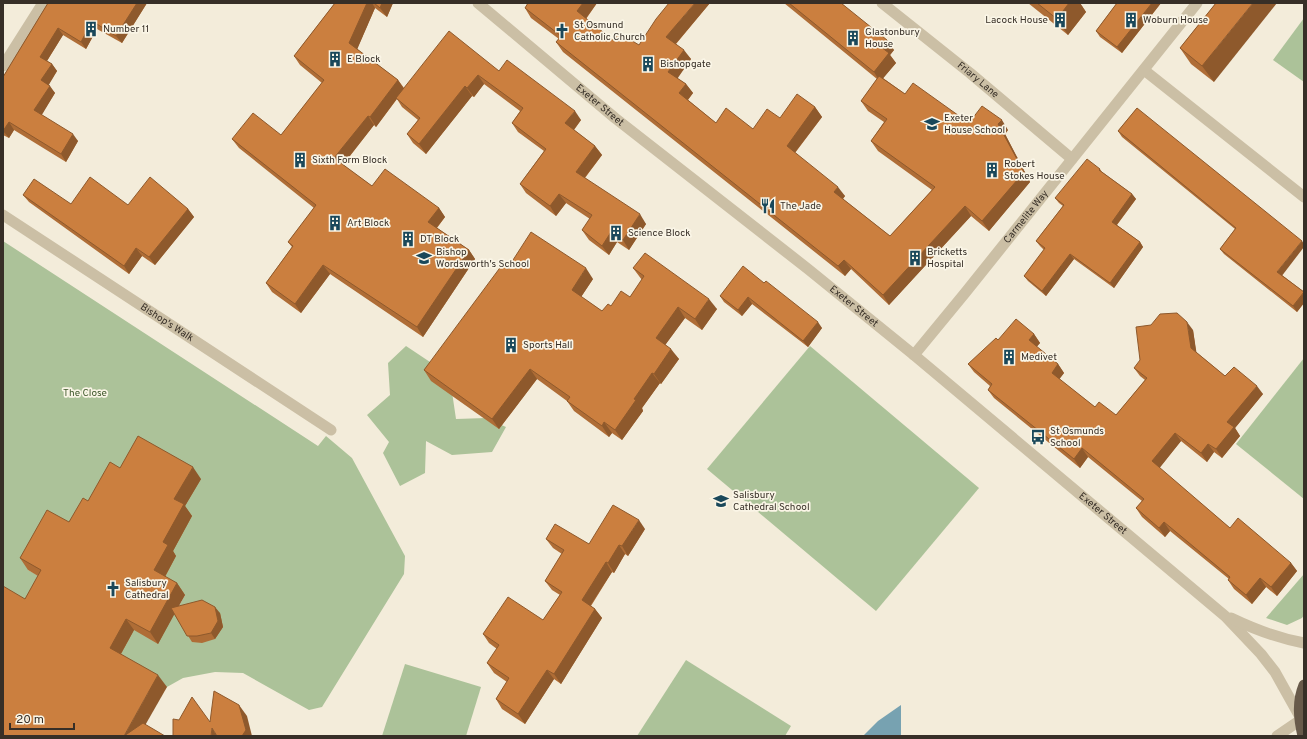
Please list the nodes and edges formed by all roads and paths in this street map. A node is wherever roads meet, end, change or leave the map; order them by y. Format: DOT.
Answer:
graph roads {
  1 [pos="43,3"];
  2 [pos="478,3"];
  3 [pos="882,3"];
  4 [pos="1197,3"];
  5 [pos="3,66"];
  6 [pos="1144,70"];
  7 [pos="1072,159"];
  8 [pos="1304,197"];
  9 [pos="3,215"];
  10 [pos="914,355"];
  11 [pos="331,430"];
  12 [pos="1225,616"];
  13 [pos="1304,643"];
  14 [pos="1304,685"];
  15 [pos="1299,718"];
  16 [pos="1277,736"];
  17 [pos="1303,736"];
  1 -- 5 [label="street"];
  2 -- 10 [label="street, Exeter Street"];
  3 -- 7 [label="street, Friary Lane"];
  4 -- 6 [label="street, Carmelite Way"];
  6 -- 7 [label="street, Carmelite Way"];
  6 -- 8 [label="street"];
  7 -- 10 [label="street, Carmelite Way"];
  9 -- 11 [label="street, Bishop's Walk"];
  10 -- 12 [label="street, Exeter Street"];
  12 -- 13 [label="street, Exeter Street"];
  12 -- 15 [label="street, Exeter Street"];
  14 -- 15 [label="highway"];
  15 -- 16 [label="street"];
  15 -- 17 [label="highway"];
}
